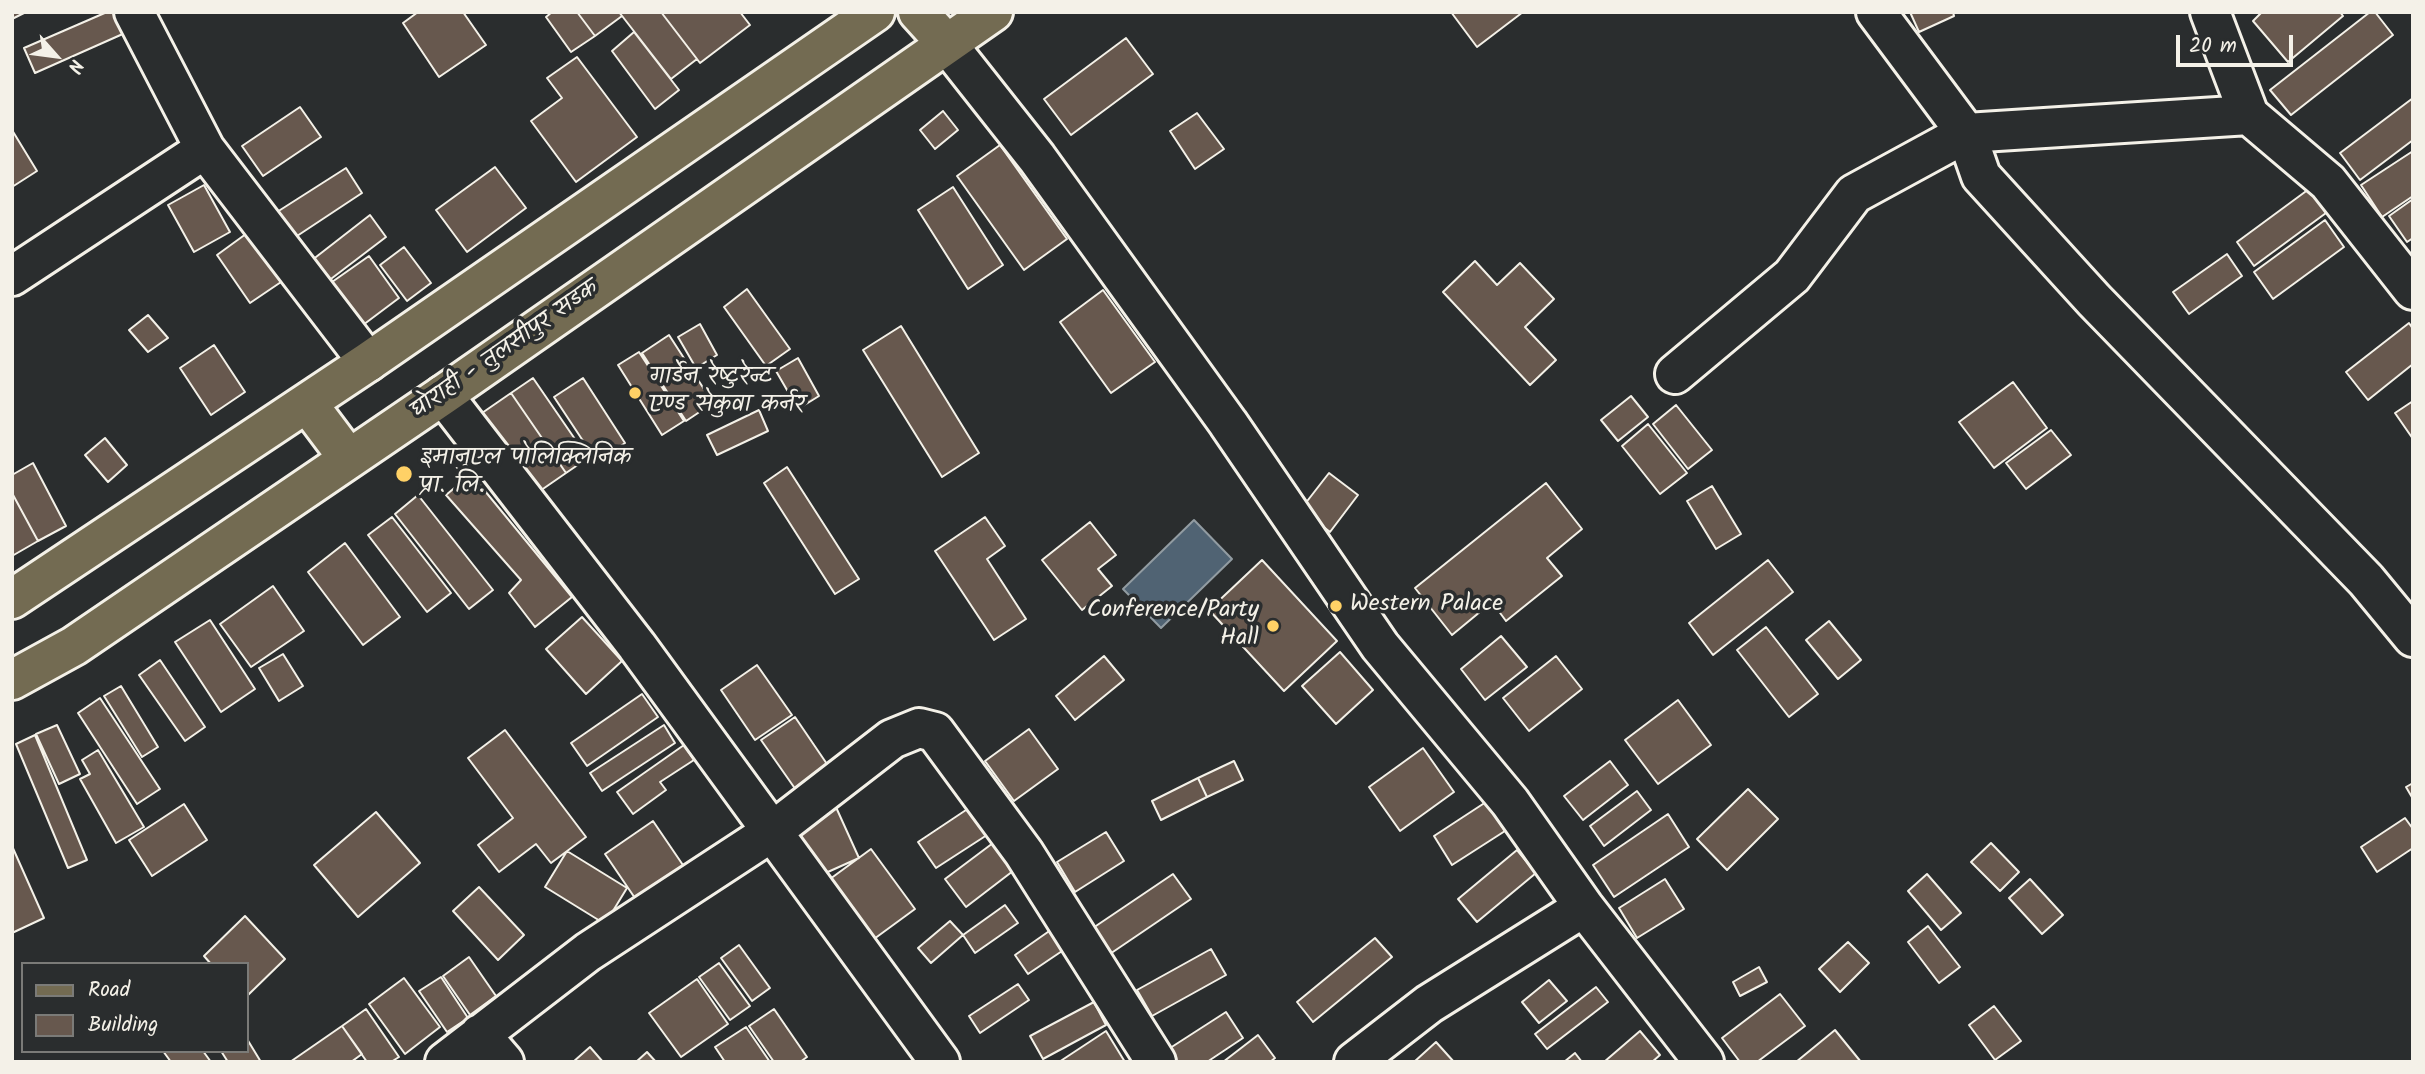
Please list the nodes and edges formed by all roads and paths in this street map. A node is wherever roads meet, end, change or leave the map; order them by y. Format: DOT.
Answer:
graph roads {
  1 [pos="134,12"];
  2 [pos="875,12"];
  3 [pos="918,12"];
  4 [pos="993,12"];
  5 [pos="1876,12"];
  6 [pos="2210,12"];
  7 [pos="947,44"];
  8 [pos="2249,115"];
  9 [pos="1966,133"];
  10 [pos="205,149"];
  11 [pos="12,276"];
  12 [pos="2413,290"];
  13 [pos="368,362"];
  14 [pos="1675,374"];
  15 [pos="443,395"];
  16 [pos="307,403"];
  17 [pos="349,459"];
  18 [pos="12,598"];
  19 [pos="2413,636"];
  20 [pos="12,680"];
  21 [pos="774,831"];
  22 [pos="1584,907"];
  23 [pos="492,1048"];
  24 [pos="445,1062"];
  25 [pos="940,1062"];
  26 [pos="1156,1062"];
  27 [pos="1354,1062"];
  28 [pos="1704,1062"];
  1 -- 10 [label="street"];
  2 -- 13 [label="main road"];
  3 -- 7 [label="main road"];
  4 -- 7 [label="main road, घोराही - तुलसीपुर सडक"];
  5 -- 9 [label="street"];
  6 -- 8 [label="street"];
  7 -- 15 [label="main road, घोराही - तुलसीपुर सडक"];
  7 -- 22 [label="street"];
  8 -- 9 [label="street"];
  8 -- 12 [label="street"];
  9 -- 14 [label="street"];
  9 -- 19 [label="street"];
  10 -- 11 [label="street"];
  10 -- 13 [label="street"];
  13 -- 16 [label="main road"];
  15 -- 17 [label="main road, घोराही - तुलसीपुर सडक"];
  15 -- 21 [label="street"];
  16 -- 17 [label="main road"];
  16 -- 18 [label="main road"];
  17 -- 20 [label="main road, घोराही - तुलसीपुर सडक"];
  21 -- 23 [label="street"];
  21 -- 25 [label="street"];
  21 -- 26 [label="street"];
  22 -- 27 [label="street"];
  22 -- 28 [label="street"];
  23 -- 24 [label="street"];
}
